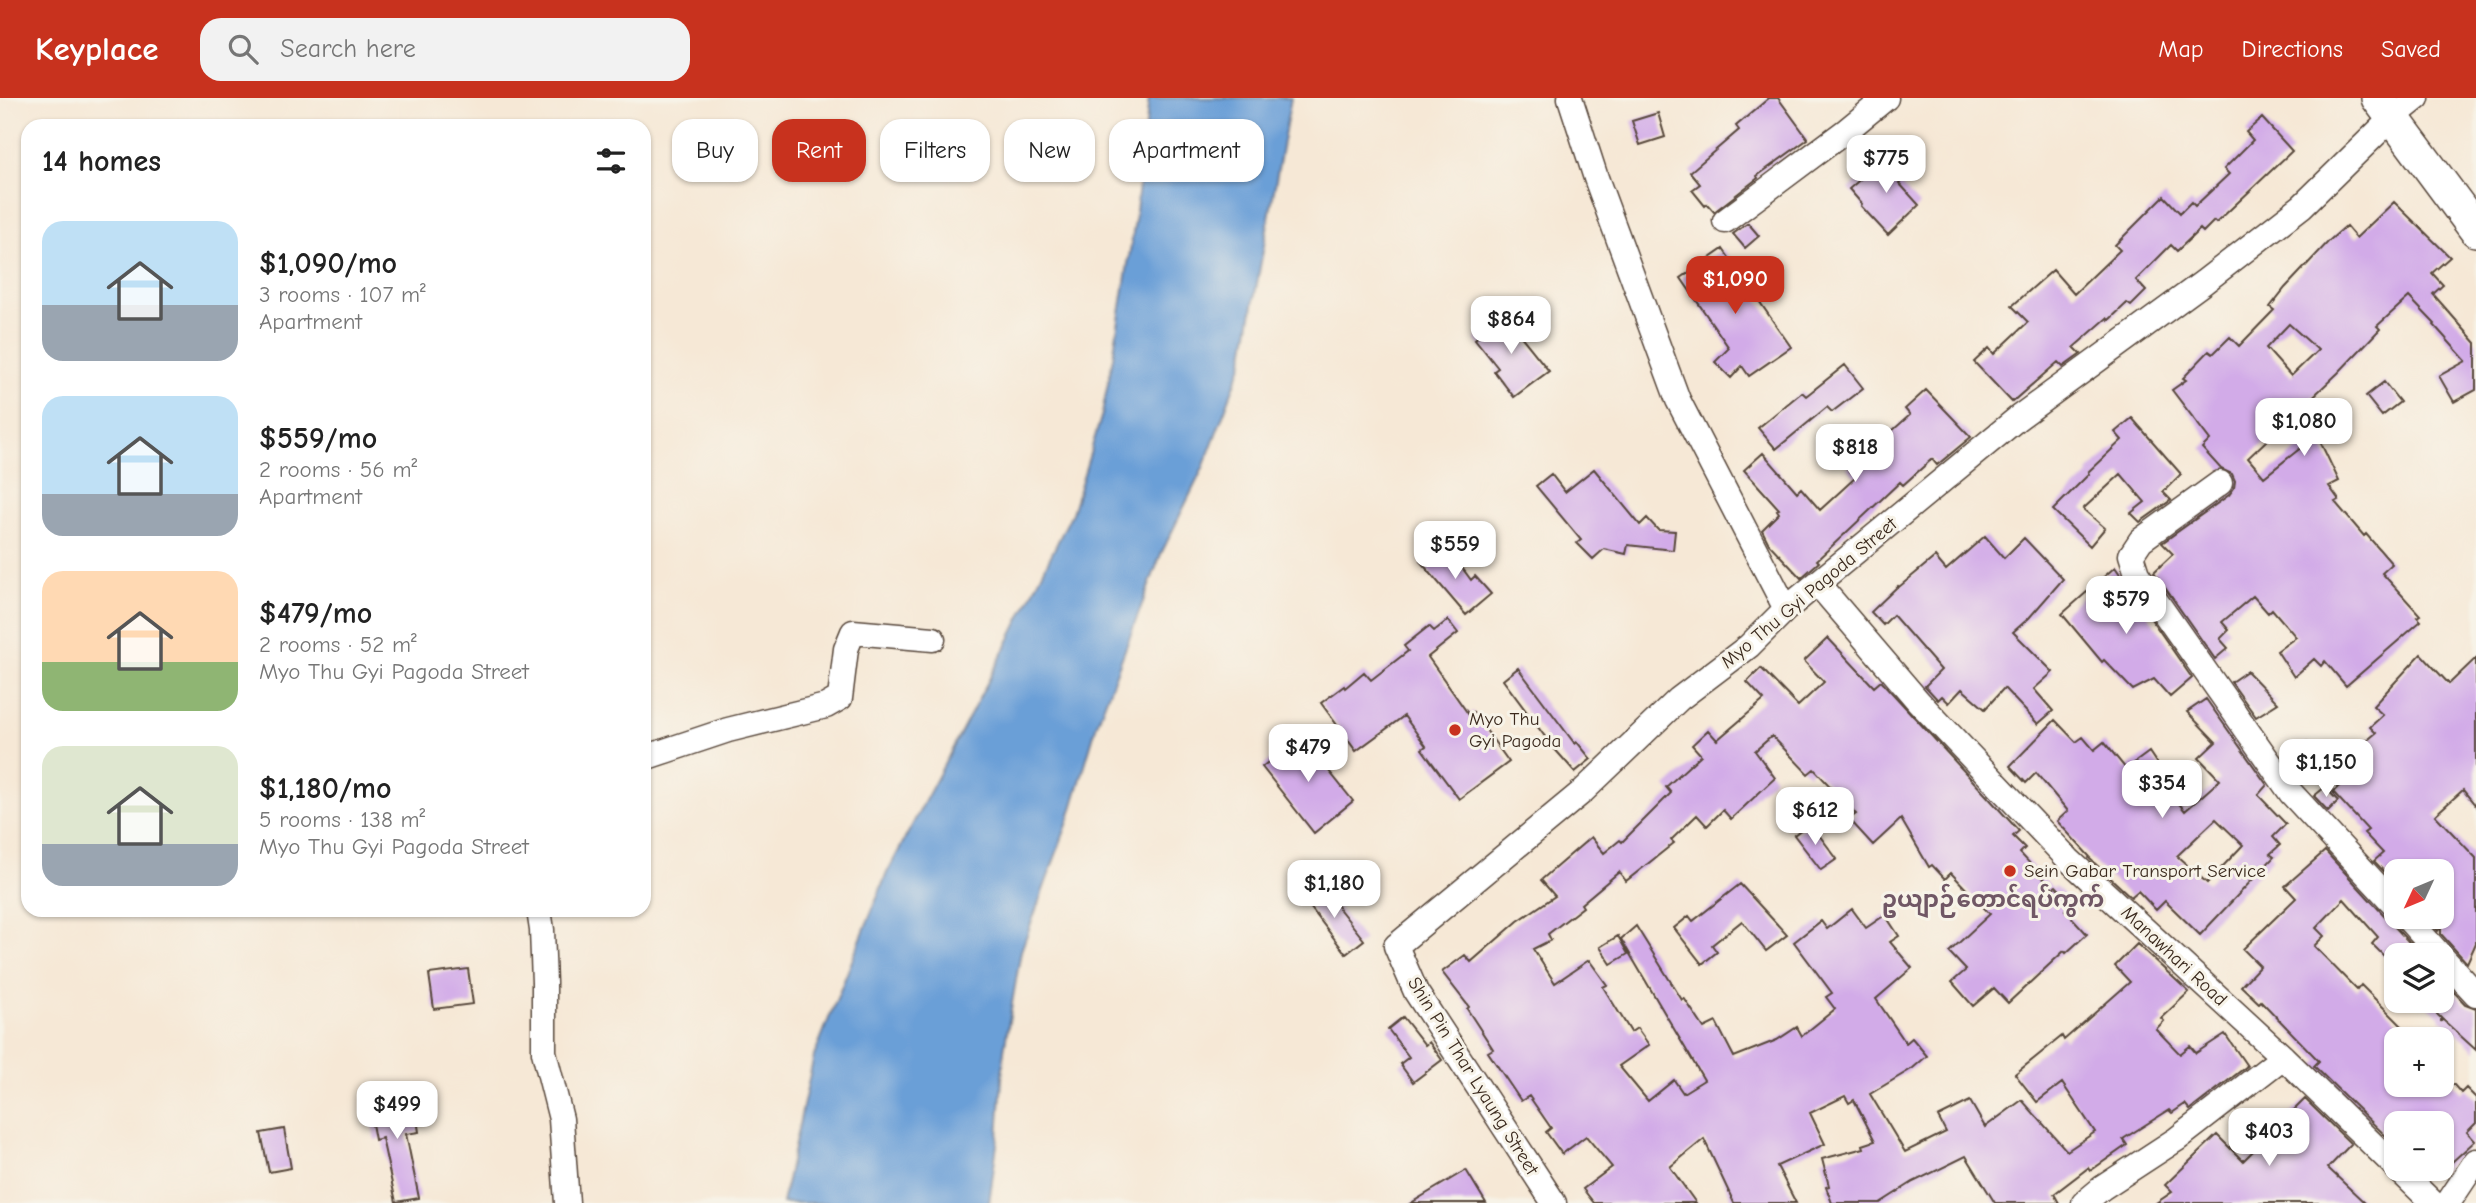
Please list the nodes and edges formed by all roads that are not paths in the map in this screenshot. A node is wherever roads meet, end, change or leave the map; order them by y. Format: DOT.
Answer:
graph roads {
  1 [pos="1570,98"];
  2 [pos="1886,98"];
  3 [pos="2396,105"];
  4 [pos="1724,221"];
  5 [pos="2476,230"];
  6 [pos="2220,483"];
  7 [pos="1818,584"];
  8 [pos="1786,609"];
  9 [pos="933,639"];
  10 [pos="651,756"];
  11 [pos="2384,893"];
  12 [pos="539,917"];
  13 [pos="2417,929"];
  14 [pos="2429,943"];
  15 [pos="1396,946"];
  16 [pos="2454,970"];
  17 [pos="2476,994"];
  18 [pos="2283,1057"];
  19 [pos="2384,1155"];
  20 [pos="2476,1161"];
  21 [pos="2410,1181"];
  22 [pos="567,1203"];
  23 [pos="1554,1203"];
  24 [pos="2084,1203"];
  25 [pos="2433,1203"];
  26 [pos="2448,1203"];
  1 -- 8 [label="street"];
  2 -- 4 [label="street"];
  3 -- 5 [label="main road"];
  3 -- 7 [label="street, Myo Thu Gyi Pagoda Street"];
  6 -- 11 [label="street"];
  7 -- 8 [label="street, Myo Thu Gyi Pagoda Street"];
  7 -- 18 [label="street, Manawhari Road"];
  8 -- 15 [label="street, Myo Thu Gyi Pagoda Street"];
  9 -- 10 [label="street"];
  12 -- 22 [label="street"];
  13 -- 14 [label="street"];
  15 -- 23 [label="street, Shin Pin Thar Lyaung Street"];
  16 -- 17 [label="street"];
  18 -- 19 [label="street, Manawhari Road"];
  18 -- 24 [label="street"];
  20 -- 26 [label="street"];
  21 -- 25 [label="street, Manawhari Road"];
}
